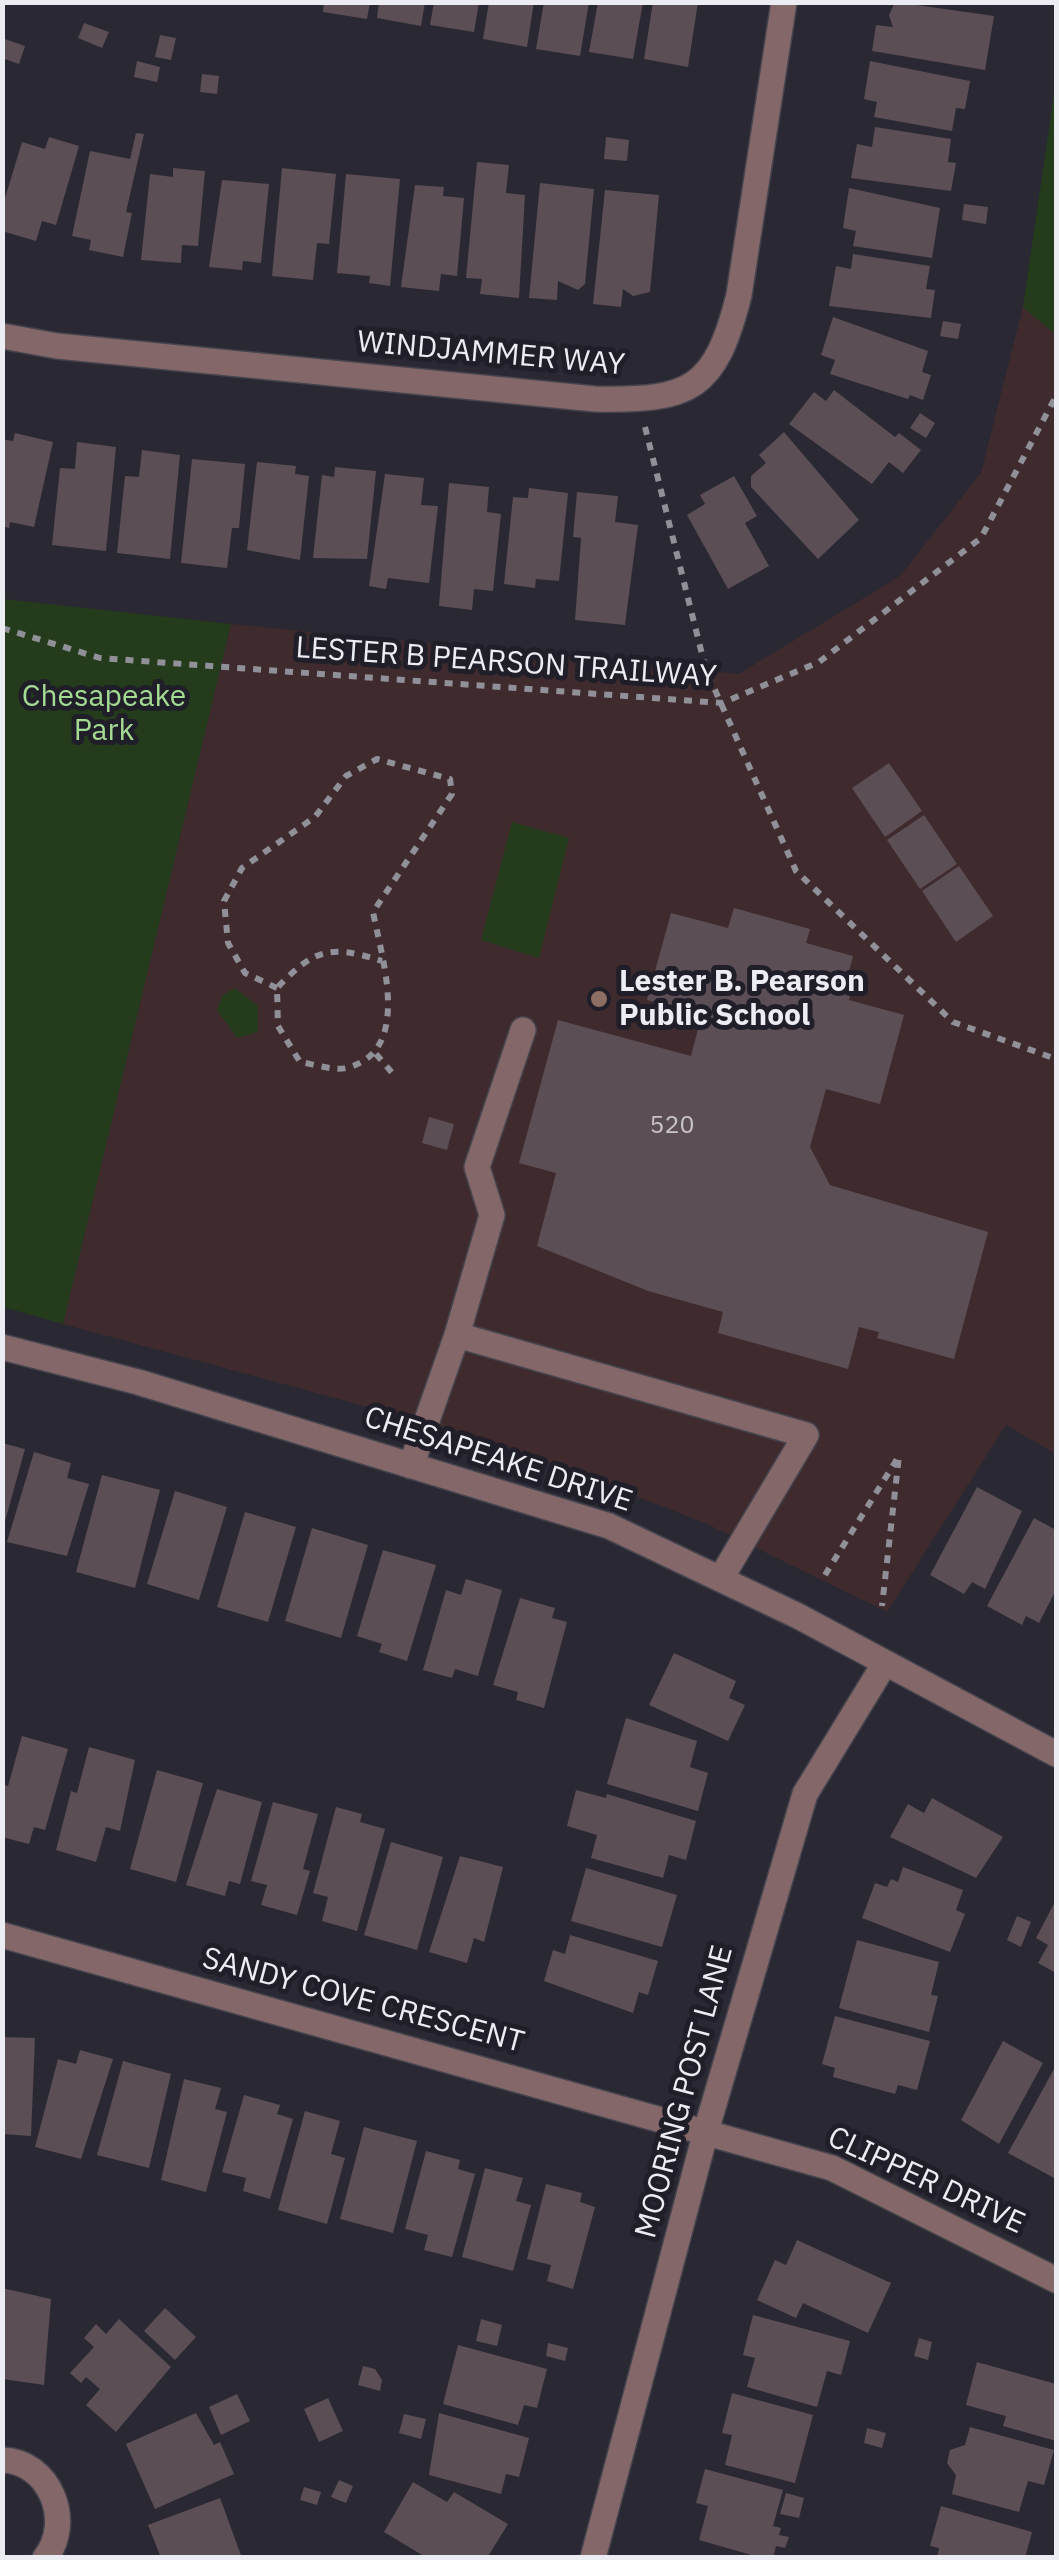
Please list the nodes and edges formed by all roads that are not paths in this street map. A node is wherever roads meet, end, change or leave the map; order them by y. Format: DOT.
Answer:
graph roads {
  1 [pos="784,2"];
  2 [pos="2,336"];
  3 [pos="524,1030"];
  4 [pos="457,1336"];
  5 [pos="2,1347"];
  6 [pos="411,1466"];
  7 [pos="720,1578"];
  8 [pos="885,1663"];
  9 [pos="1056,1754"];
  10 [pos="2,1935"];
  11 [pos="706,2131"];
  12 [pos="1056,2280"];
  13 [pos="2,2460"];
  14 [pos="45,2558"];
  15 [pos="593,2558"];
  1 -- 2 [label="street, WINDJAMMER WAY"];
  3 -- 4 [label="street"];
  4 -- 6 [label="street"];
  4 -- 7 [label="street"];
  5 -- 6 [label="street, CHESAPEAKE DRIVE"];
  6 -- 7 [label="street, CHESAPEAKE DRIVE"];
  7 -- 8 [label="street, CHESAPEAKE DRIVE"];
  8 -- 9 [label="street, CHESAPEAKE DRIVE"];
  8 -- 11 [label="street, MOORING POST LANE"];
  10 -- 11 [label="street, SANDY COVE CRESCENT"];
  11 -- 12 [label="street, CLIPPER DRIVE"];
  11 -- 15 [label="street, MOORING POST LANE"];
  13 -- 14 [label="street"];
}
